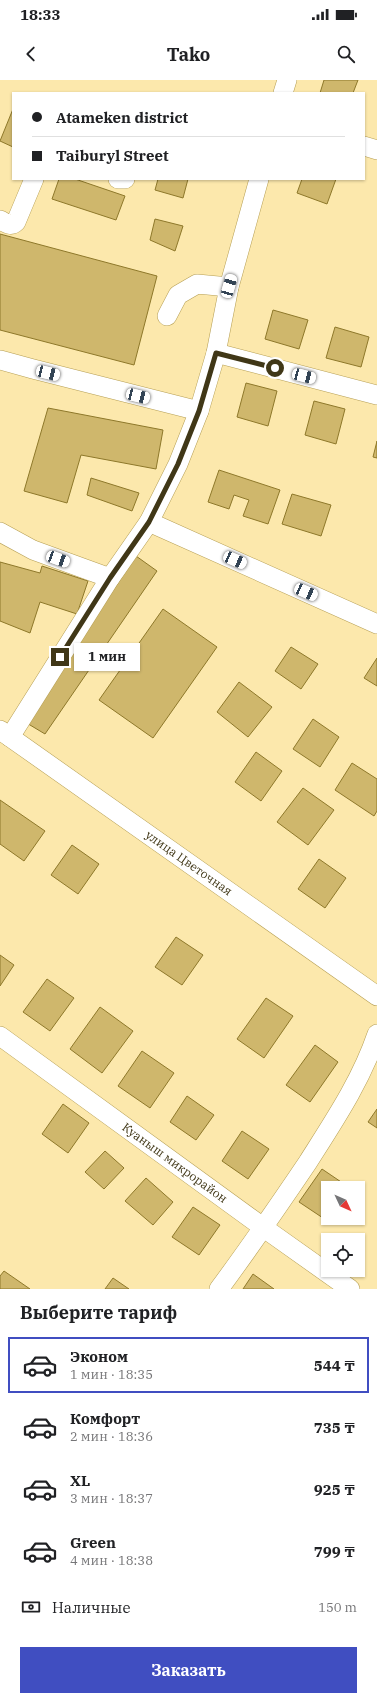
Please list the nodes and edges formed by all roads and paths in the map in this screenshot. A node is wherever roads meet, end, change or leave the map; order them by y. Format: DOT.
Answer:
graph roads {
  1 [pos="287,80"];
  2 [pos="283,92"];
  3 [pos="365,146"];
  4 [pos="377,150"];
  5 [pos="34,180"];
  6 [pos="259,180"];
  7 [pos="0,220"];
  8 [pos="229,286"];
  9 [pos="166,316"];
  10 [pos="216,353"];
  11 [pos="0,360"];
  12 [pos="377,395"];
  13 [pos="199,411"];
  14 [pos="149,522"];
  15 [pos="0,532"];
  16 [pos="110,578"];
  17 [pos="377,624"];
  18 [pos="5,733"];
  19 [pos="377,996"];
  20 [pos="377,1034"];
  21 [pos="0,1036"];
  22 [pos="264,1228"];
  23 [pos="219,1289"];
  24 [pos="350,1289"];
  1 -- 2 [label="street"];
  3 -- 4 [label="street"];
  5 -- 7 [label="street"];
  6 -- 8 [label="street"];
  8 -- 9 [label="street"];
  8 -- 10 [label="street"];
  10 -- 12 [label="street"];
  10 -- 13 [label="street"];
  11 -- 13 [label="street"];
  13 -- 14 [label="street"];
  14 -- 16 [label="street"];
  14 -- 17 [label="street"];
  15 -- 16 [label="street"];
  16 -- 18 [label="street"];
  18 -- 19 [label="street, улица Цветочная"];
  20 -- 22 [label="street"];
  21 -- 22 [label="street, Куаныш микрорайон"];
  22 -- 23 [label="street"];
  22 -- 24 [label="street, Куаныш микрорайон"];
}
